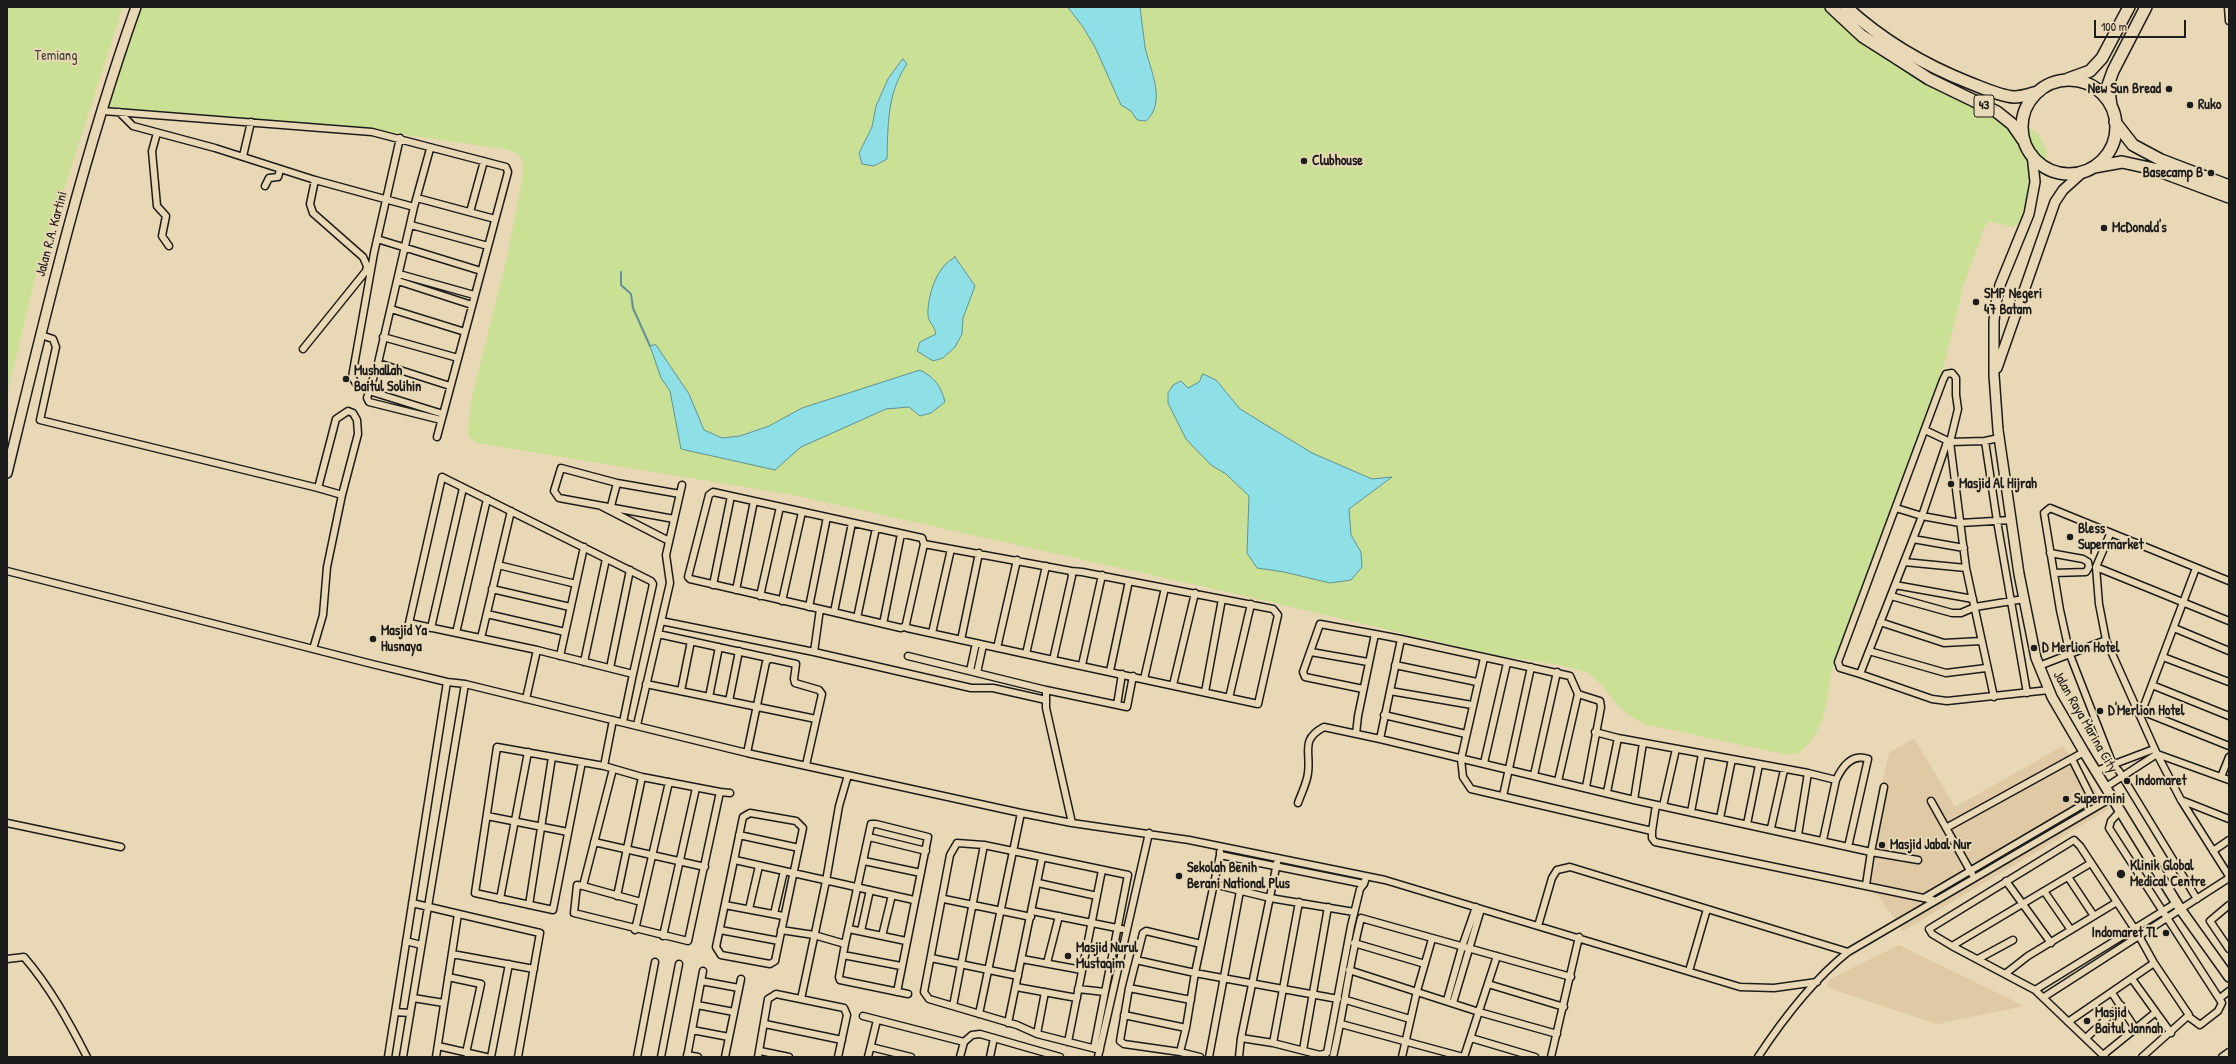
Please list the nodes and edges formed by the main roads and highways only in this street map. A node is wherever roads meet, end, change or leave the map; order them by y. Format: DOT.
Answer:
graph roads {
  1 [pos="136,7"];
  2 [pos="1831,7"];
  3 [pos="1846,7"];
  4 [pos="2129,7"];
  5 [pos="2146,7"];
  6 [pos="2066,80"];
  7 [pos="2037,92"];
  8 [pos="2111,107"];
  9 [pos="2115,122"];
  10 [pos="2029,151"];
  11 [pos="2088,169"];
  12 [pos="2229,186"];
  13 [pos="2229,197"];
  14 [pos="1994,375"];
  15 [pos="7,473"];
  16 [pos="2229,976"];
  1 -- 15 [label="main road, Jalan R.A. Kartini"];
  2 -- 10 [label="highway, 43"];
  3 -- 7 [label="highway, 43"];
  4 -- 6 [label="highway"];
  5 -- 8 [label="highway"];
  6 -- 7 [label="highway"];
  6 -- 8 [label="highway"];
  7 -- 10 [label="highway"];
  8 -- 9 [label="highway"];
  9 -- 11 [label="highway"];
  9 -- 12 [label="highway"];
  10 -- 11 [label="highway"];
  10 -- 14 [label="main road, Jalan Raya Marina City"];
  11 -- 13 [label="highway"];
  11 -- 14 [label="main road, Jalan Raya Marina City"];
  14 -- 16 [label="main road, Jalan Raya Marina City"];
}
